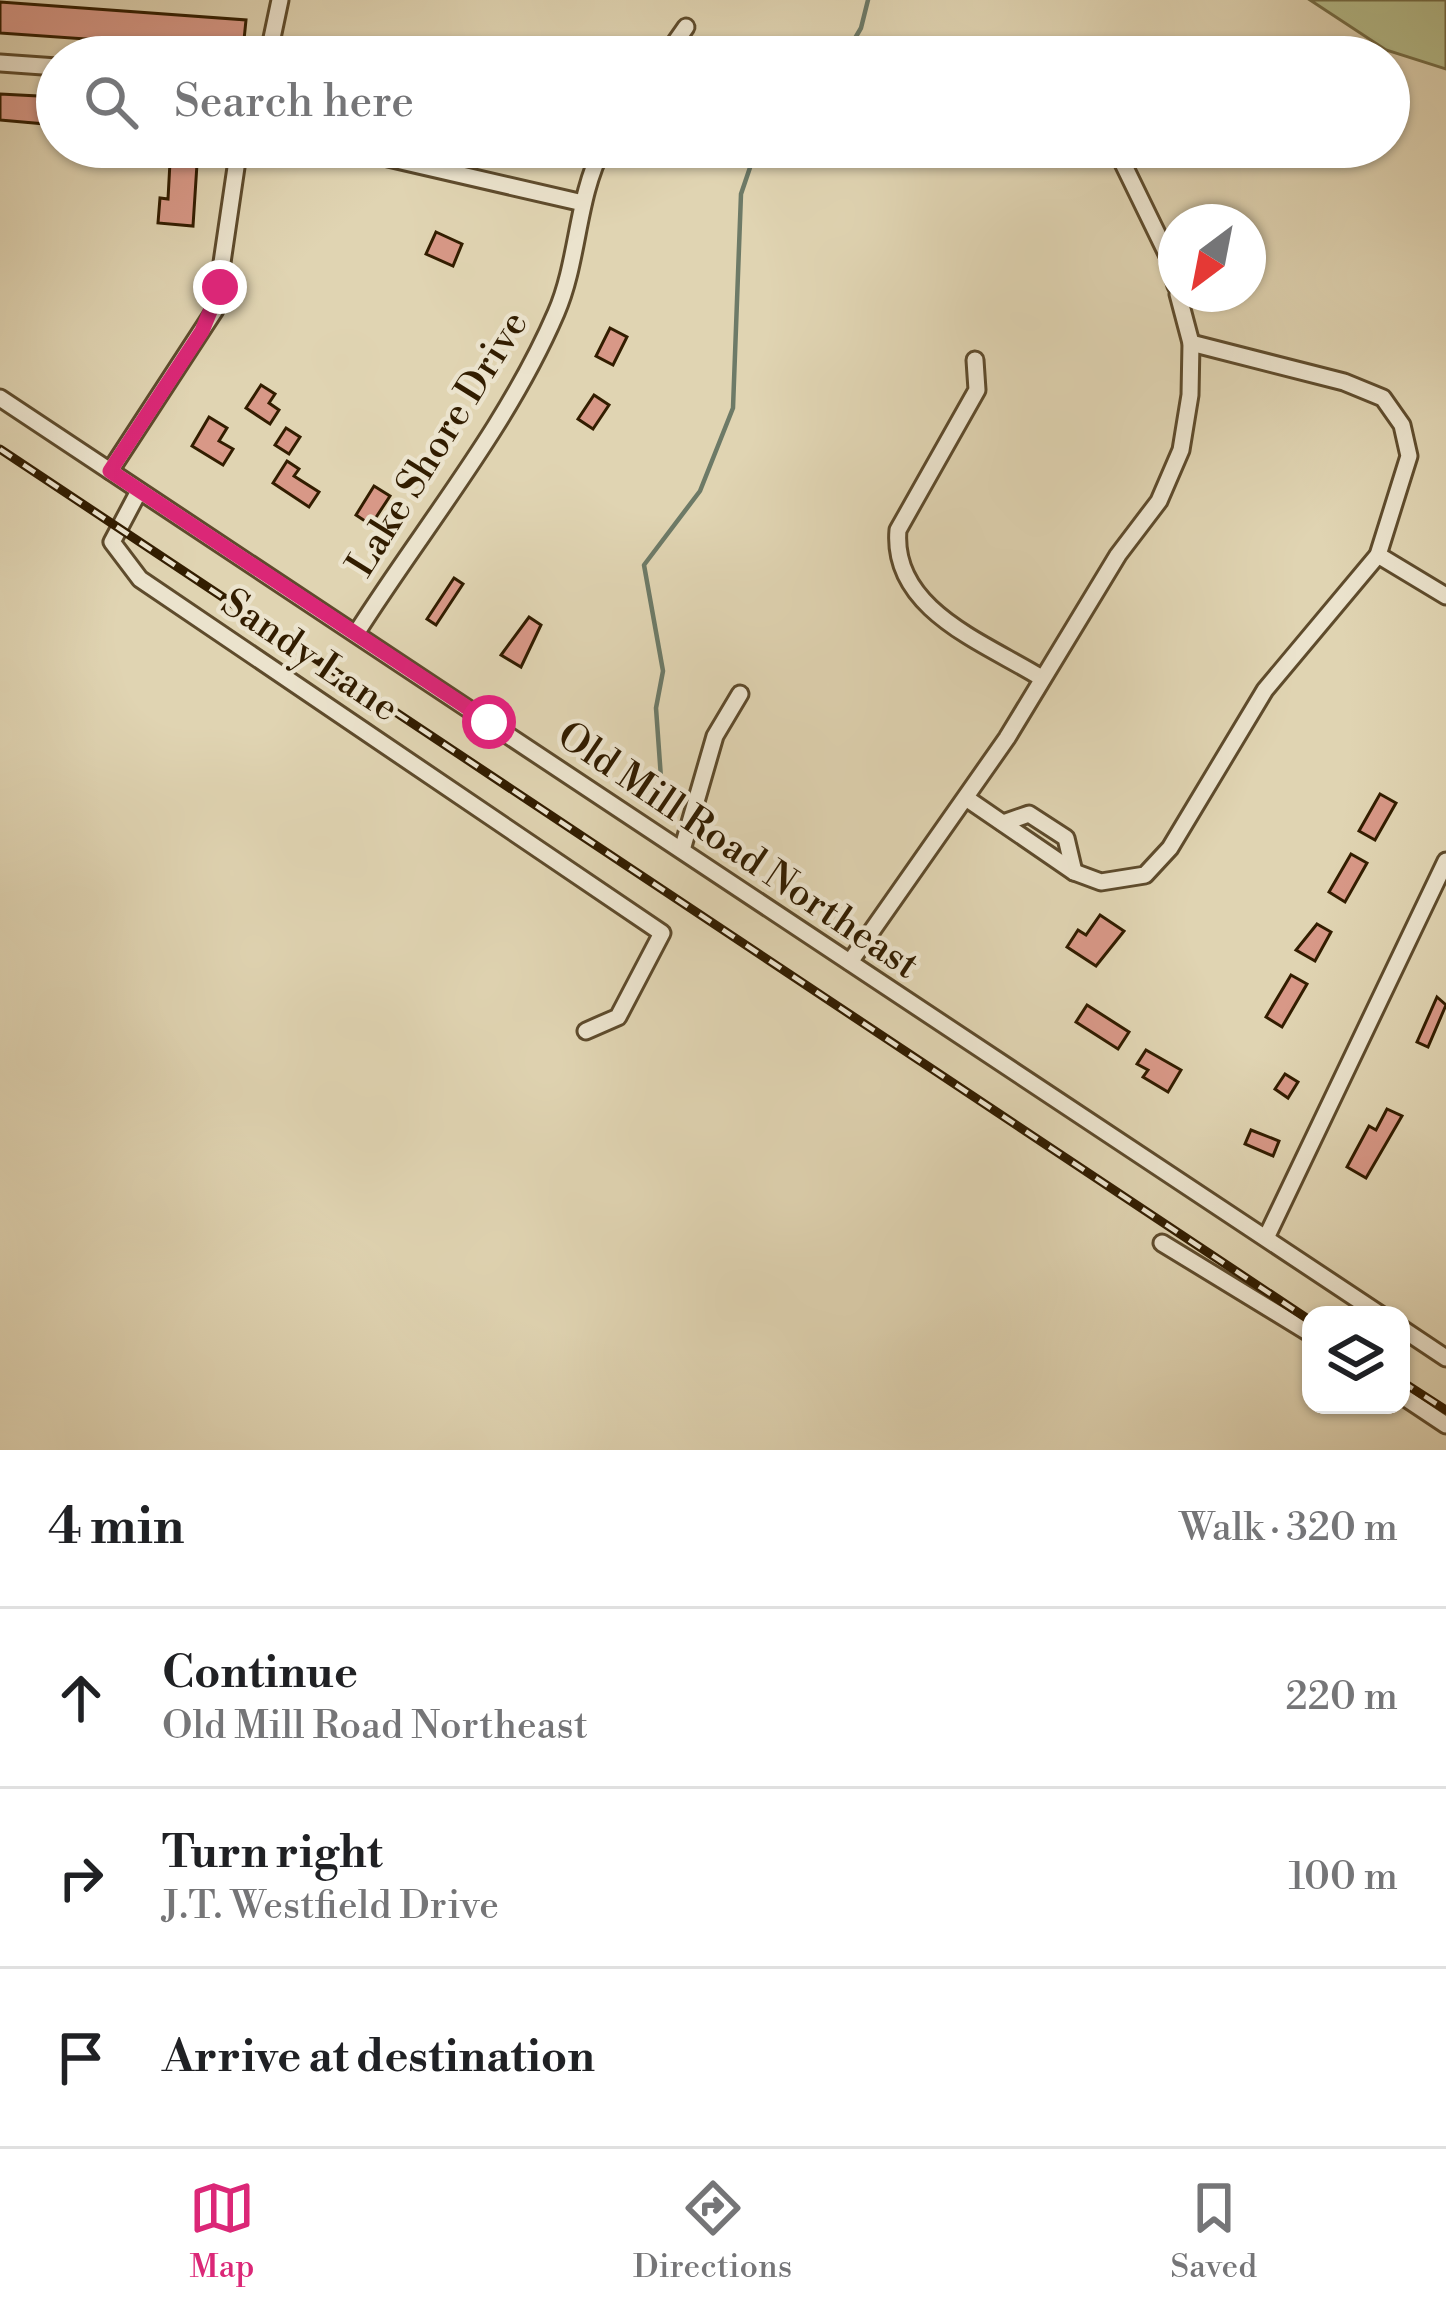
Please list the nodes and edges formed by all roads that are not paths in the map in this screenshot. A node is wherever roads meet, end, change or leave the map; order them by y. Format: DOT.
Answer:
graph roads {
  1 [pos="280,0"];
  2 [pos="686,28"];
  3 [pos="272,36"];
  4 [pos="680,36"];
  5 [pos="0,63"];
  6 [pos="36,66"];
  7 [pos="236,168"];
  8 [pos="431,168"];
  9 [pos="596,168"];
  10 [pos="1124,168"];
  11 [pos="583,203"];
  12 [pos="1158,236"];
  13 [pos="1183,312"];
  14 [pos="1191,344"];
  15 [pos="975,360"];
  16 [pos="0,398"];
  17 [pos="110,471"];
  18 [pos="140,491"];
  19 [pos="1378,555"];
  20 [pos="1446,596"];
  21 [pos="357,632"];
  22 [pos="1040,676"];
  23 [pos="740,694"];
  24 [pos="966,798"];
  25 [pos="1003,823"];
  26 [pos="682,850"];
  27 [pos="1446,861"];
  28 [pos="1074,872"];
  29 [pos="850,962"];
  30 [pos="586,1031"];
  31 [pos="1266,1238"];
  32 [pos="1162,1243"];
  33 [pos="1368,1306"];
  34 [pos="1302,1329"];
  35 [pos="1410,1334"];
  36 [pos="1446,1358"];
  37 [pos="1410,1401"];
  38 [pos="1446,1426"];
  1 -- 3 [label="street"];
  2 -- 4 [label="street"];
  5 -- 6 [label="street"];
  7 -- 17 [label="street"];
  8 -- 11 [label="street"];
  9 -- 11 [label="street, Lake Shore Drive"];
  10 -- 12 [label="street"];
  11 -- 21 [label="street, Lake Shore Drive"];
  13 -- 14 [label="street"];
  14 -- 19 [label="street"];
  14 -- 22 [label="street"];
  15 -- 22 [label="street"];
  16 -- 17 [label="street, Old Mill Road Northeast"];
  17 -- 18 [label="street, Old Mill Road Northeast"];
  18 -- 21 [label="street, Old Mill Road Northeast"];
  18 -- 30 [label="street, Sandy Lane"];
  19 -- 20 [label="street"];
  19 -- 28 [label="street"];
  21 -- 26 [label="street, Old Mill Road Northeast"];
  22 -- 24 [label="street"];
  23 -- 26 [label="street"];
  24 -- 25 [label="street"];
  24 -- 29 [label="street"];
  25 -- 28 [label="street"];
  25 -- 28 [label="street"];
  26 -- 29 [label="street, Old Mill Road Northeast"];
  27 -- 31 [label="street"];
  29 -- 31 [label="street, Old Mill Road Northeast"];
  31 -- 33 [label="street, Old Mill Road Northeast"];
  32 -- 34 [label="street"];
  35 -- 36 [label="street"];
  37 -- 38 [label="street"];
}
